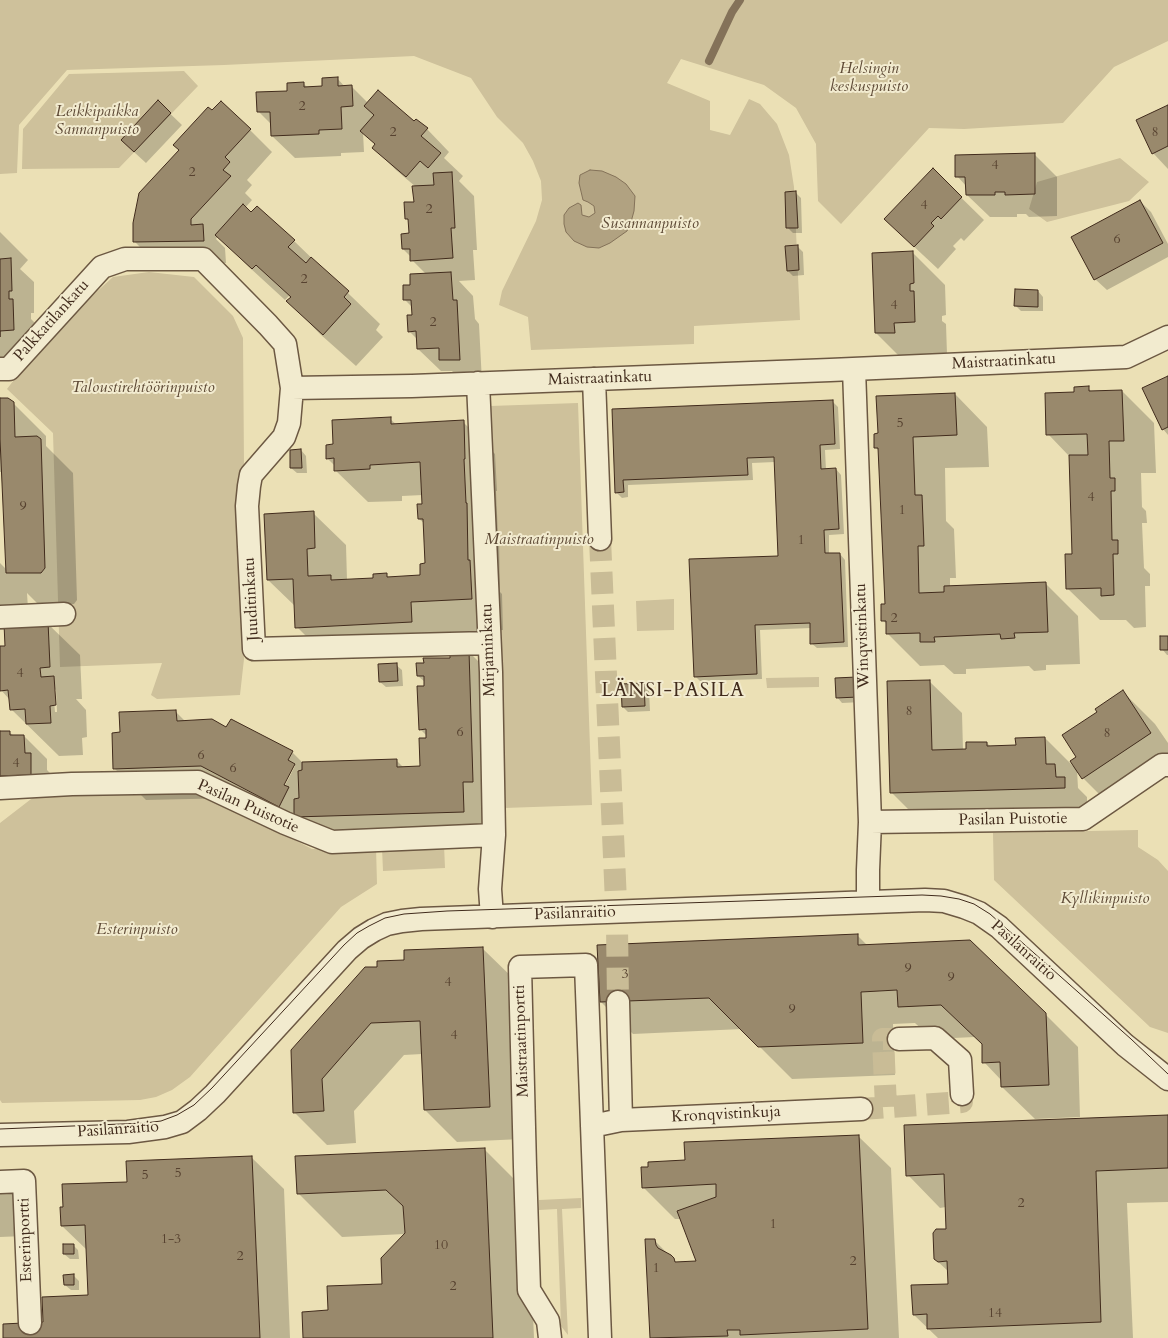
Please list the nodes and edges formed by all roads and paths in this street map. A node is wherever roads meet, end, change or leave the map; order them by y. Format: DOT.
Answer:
graph roads {
  1 [pos="1168,337"];
  2 [pos="0,369"];
  3 [pos="854,369"];
  4 [pos="594,379"];
  5 [pos="478,384"];
  6 [pos="292,388"];
  7 [pos="600,539"];
  8 [pos="64,614"];
  9 [pos="0,617"];
  10 [pos="489,643"];
  11 [pos="1168,765"];
  12 [pos="0,788"];
  13 [pos="870,822"];
  14 [pos="494,835"];
  15 [pos="868,902"];
  16 [pos="492,917"];
  17 [pos="618,1002"];
  18 [pos="899,1039"];
  19 [pos="1168,1079"];
  20 [pos="962,1094"];
  21 [pos="861,1108"];
  22 [pos="621,1120"];
  23 [pos="592,1126"];
  24 [pos="0,1136"];
  25 [pos="0,1182"];
  26 [pos="30,1323"];
  27 [pos="550,1338"];
  28 [pos="600,1338"];
  1 -- 3 [label="street, Maistraatinkatu"];
  2 -- 6 [label="street, Palkkatilankatu"];
  3 -- 4 [label="street, Maistraatinkatu"];
  3 -- 13 [label="street, Winqvistinkatu"];
  4 -- 5 [label="street, Maistraatinkatu"];
  4 -- 7 [label="street"];
  5 -- 6 [label="street, Maistraatinkatu"];
  5 -- 10 [label="street, Mirjaminkatu"];
  6 -- 10 [label="street, Juuditinkatu"];
  8 -- 9 [label="street"];
  10 -- 14 [label="street, Mirjaminkatu"];
  11 -- 13 [label="street, Pasilan Puistotie"];
  12 -- 14 [label="street, Pasilan Puistotie"];
  13 -- 15 [label="street, Winqvistinkatu"];
  14 -- 16 [label="street, Mirjaminkatu"];
  15 -- 16 [label="street, Pasilanraitio"];
  15 -- 19 [label="street, Pasilanraitio"];
  16 -- 24 [label="street, Pasilanraitio"];
  17 -- 22 [label="street"];
  18 -- 20 [label="street"];
  21 -- 22 [label="street, Kronqvistinkuja"];
  22 -- 23 [label="street, Kronqvistinkuja"];
  23 -- 27 [label="street, Maistraatinportti"];
  23 -- 28 [label="street, Maistraatinportti"];
  25 -- 26 [label="street, Esterinportti"];
}
